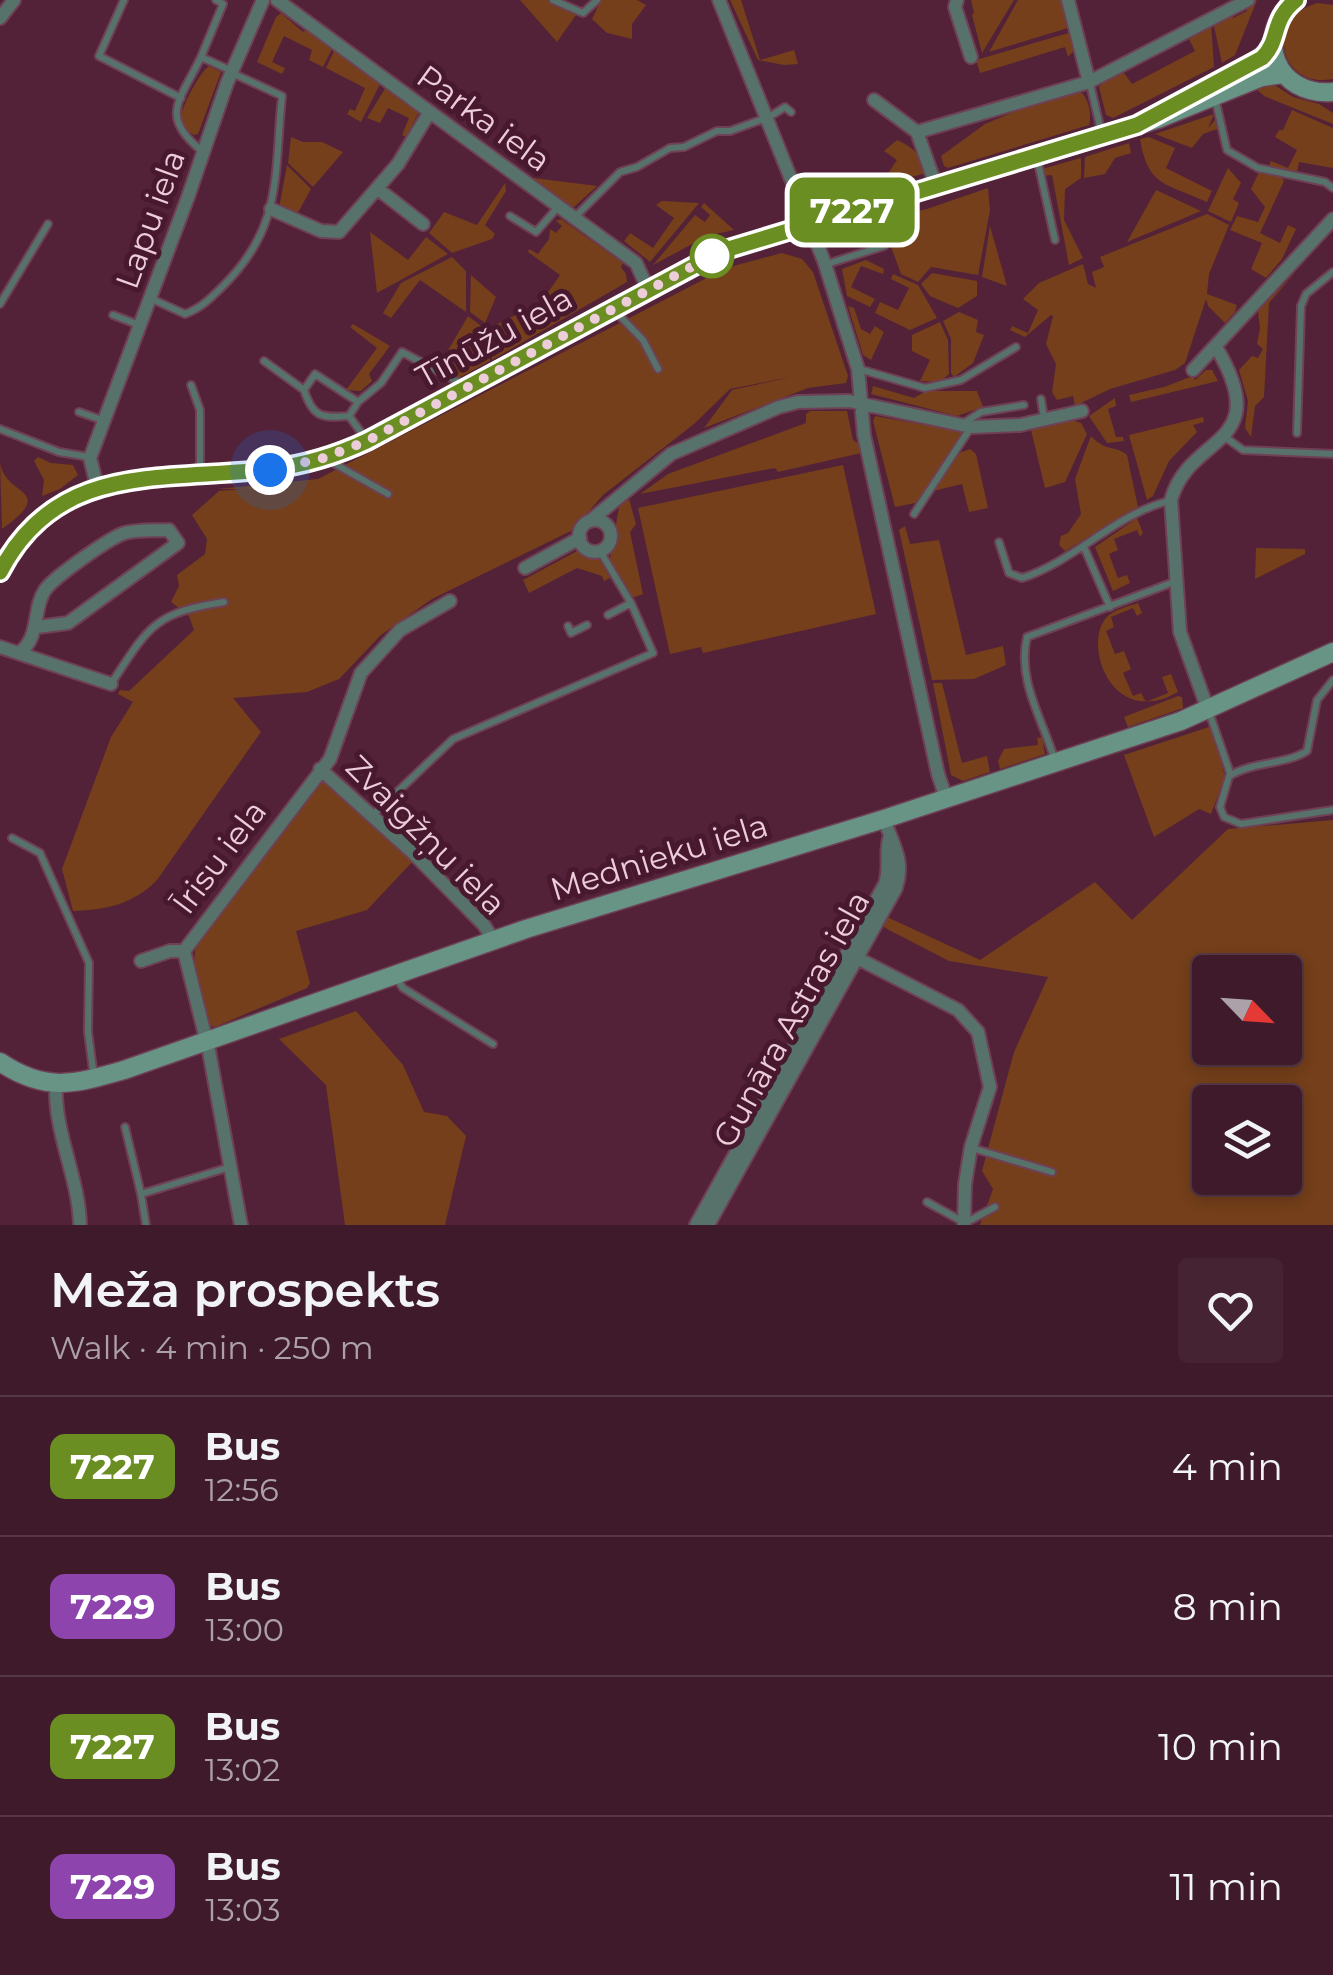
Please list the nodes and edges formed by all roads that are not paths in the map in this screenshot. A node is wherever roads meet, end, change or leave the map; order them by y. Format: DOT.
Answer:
graph roads {
  1 [pos="14,0"];
  2 [pos="124,0"];
  3 [pos="216,0"];
  4 [pos="263,0"];
  5 [pos="277,0"];
  6 [pos="553,0"];
  7 [pos="597,0"];
  8 [pos="718,0"];
  9 [pos="957,0"];
  10 [pos="1068,0"];
  11 [pos="1248,0"];
  12 [pos="1290,2"];
  13 [pos="0,18"];
  14 [pos="1273,48"];
  15 [pos="201,57"];
  16 [pos="971,57"];
  17 [pos="233,72"];
  18 [pos="1283,74"];
  19 [pos="1089,82"];
  20 [pos="1214,97"];
  21 [pos="1328,97"];
  22 [pos="181,98"];
  23 [pos="874,100"];
  24 [pos="791,112"];
  25 [pos="429,113"];
  26 [pos="769,117"];
  27 [pos="1137,125"];
  28 [pos="917,132"];
  29 [pos="1103,136"];
  30 [pos="203,152"];
  31 [pos="1036,156"];
  32 [pos="936,186"];
  33 [pos="1333,188"];
  34 [pos="378,189"];
  35 [pos="873,204"];
  36 [pos="558,206"];
  37 [pos="271,209"];
  38 [pos="510,216"];
  39 [pos="576,218"];
  40 [pos="1333,219"];
  41 [pos="808,223"];
  42 [pos="48,224"];
  43 [pos="423,224"];
  44 [pos="1055,240"];
  45 [pos="825,264"];
  46 [pos="1333,272"];
  47 [pos="648,288"];
  48 [pos="151,299"];
  49 [pos="0,304"];
  50 [pos="612,307"];
  51 [pos="113,315"];
  52 [pos="140,326"];
  53 [pos="1016,347"];
  54 [pos="1216,347"];
  55 [pos="264,361"];
  56 [pos="658,369"];
  57 [pos="858,369"];
  58 [pos="1193,370"];
  59 [pos="191,385"];
  60 [pos="467,387"];
  61 [pos="304,390"];
  62 [pos="1041,399"];
  63 [pos="358,402"];
  64 [pos="860,402"];
  65 [pos="1024,405"];
  66 [pos="79,412"];
  67 [pos="1082,412"];
  68 [pos="349,416"];
  69 [pos="103,420"];
  70 [pos="1044,420"];
  71 [pos="966,426"];
  72 [pos="0,429"];
  73 [pos="1297,433"];
  74 [pos="1224,436"];
  75 [pos="367,441"];
  76 [pos="1333,454"];
  77 [pos="90,458"];
  78 [pos="324,458"];
  79 [pos="200,475"];
  80 [pos="97,486"];
  81 [pos="388,494"];
  82 [pos="616,500"];
  83 [pos="1171,500"];
  84 [pos="914,514"];
  85 [pos="590,521"];
  86 [pos="608,526"];
  87 [pos="580,538"];
  88 [pos="999,542"];
  89 [pos="1084,547"];
  90 [pos="600,551"];
  91 [pos="2,558"];
  92 [pos="525,568"];
  93 [pos="1174,582"];
  94 [pos="450,601"];
  95 [pos="224,602"];
  96 [pos="631,602"];
  97 [pos="1110,607"];
  98 [pos="608,615"];
  99 [pos="568,626"];
  100 [pos="587,626"];
  101 [pos="36,627"];
  102 [pos="0,647"];
  103 [pos="1333,652"];
  104 [pos="19,653"];
  105 [pos="1333,680"];
  106 [pos="111,684"];
  107 [pos="1208,710"];
  108 [pos="1056,763"];
  109 [pos="320,770"];
  110 [pos="1230,776"];
  111 [pos="946,798"];
  112 [pos="1333,810"];
  113 [pos="373,815"];
  114 [pos="887,828"];
  115 [pos="12,838"];
  116 [pos="493,940"];
  117 [pos="184,951"];
  118 [pos="857,958"];
  119 [pos="141,961"];
  120 [pos="395,975"];
  121 [pos="207,1042"];
  122 [pos="493,1044"];
  123 [pos="0,1062"];
  124 [pos="94,1078"];
  125 [pos="56,1085"];
  126 [pos="125,1127"];
  127 [pos="970,1148"];
  128 [pos="231,1166"];
  129 [pos="1052,1172"];
  130 [pos="141,1194"];
  131 [pos="927,1202"];
  132 [pos="995,1207"];
  133 [pos="965,1224"];
  134 [pos="80,1225"];
  135 [pos="146,1225"];
  136 [pos="241,1225"];
  137 [pos="696,1225"];
  138 [pos="708,1225"];
  1 -- 13 [label="street"];
  2 -- 22 [label="lane"];
  3 -- 15 [label="lane"];
  4 -- 17 [label="street, Lapu iela"];
  5 -- 25 [label="street, Parka iela"];
  6 -- 7 [label="lane"];
  8 -- 26 [label="street"];
  9 -- 16 [label="street"];
  10 -- 19 [label="street"];
  11 -- 19 [label="street"];
  12 -- 14 [label="main road"];
  14 -- 18 [label="main road"];
  14 -- 27 [label="main road, Tīnūžu iela"];
  15 -- 17 [label="lane"];
  15 -- 22 [label="lane"];
  17 -- 30 [label="street, Lapu iela"];
  17 -- 37 [label="lane"];
  18 -- 20 [label="main road, Tīnūžu iela"];
  18 -- 21 [label="main road"];
  19 -- 28 [label="street"];
  19 -- 29 [label="lane"];
  20 -- 27 [label="main road, Tīnūžu iela"];
  20 -- 33 [label="lane"];
  22 -- 30 [label="lane"];
  23 -- 28 [label="street"];
  24 -- 26 [label="lane"];
  25 -- 34 [label="street"];
  25 -- 36 [label="street, Parka iela"];
  26 -- 39 [label="lane"];
  26 -- 41 [label="street"];
  27 -- 29 [label="main road, Tīnūžu iela"];
  28 -- 32 [label="street"];
  29 -- 31 [label="main road, Tīnūžu iela"];
  30 -- 48 [label="street, Lapu iela"];
  31 -- 32 [label="main road, Tīnūžu iela"];
  31 -- 44 [label="lane"];
  32 -- 35 [label="main road, Tīnūžu iela"];
  34 -- 37 [label="street"];
  34 -- 43 [label="street"];
  35 -- 41 [label="main road, Tīnūžu iela"];
  35 -- 45 [label="lane"];
  36 -- 38 [label="lane"];
  36 -- 39 [label="street, Parka iela"];
  37 -- 48 [label="lane"];
  39 -- 47 [label="street, Parka iela"];
  40 -- 54 [label="street"];
  41 -- 45 [label="street"];
  41 -- 47 [label="main road, Tīnūžu iela"];
  42 -- 49 [label="lane"];
  45 -- 57 [label="street"];
  46 -- 73 [label="lane"];
  47 -- 50 [label="main road, Tīnūžu iela"];
  48 -- 52 [label="street, Lapu iela"];
  50 -- 56 [label="lane"];
  50 -- 60 [label="main road, Tīnūžu iela"];
  51 -- 52 [label="lane"];
  52 -- 69 [label="street, Lapu iela"];
  53 -- 57 [label="lane"];
  54 -- 58 [label="street"];
  54 -- 74 [label="street"];
  55 -- 61 [label="lane"];
  57 -- 64 [label="street"];
  59 -- 79 [label="lane"];
  60 -- 63 [label="lane"];
  60 -- 75 [label="main road, Tīnūžu iela"];
  61 -- 63 [label="lane"];
  61 -- 68 [label="lane"];
  62 -- 70 [label="lane"];
  63 -- 68 [label="lane"];
  64 -- 71 [label="street"];
  64 -- 82 [label="street"];
  64 -- 111 [label="street"];
  65 -- 71 [label="lane"];
  66 -- 69 [label="lane"];
  67 -- 70 [label="street"];
  68 -- 75 [label="lane"];
  69 -- 77 [label="street, Lapu iela"];
  70 -- 71 [label="street"];
  71 -- 84 [label="lane"];
  72 -- 77 [label="lane"];
  74 -- 76 [label="lane"];
  74 -- 83 [label="street"];
  75 -- 78 [label="main road, Tīnūžu iela"];
  77 -- 80 [label="street"];
  78 -- 79 [label="main road, Tīnūžu iela"];
  78 -- 81 [label="lane"];
  79 -- 80 [label="main road, Tīnūžu iela"];
  80 -- 91 [label="main road, Tīnūžu iela"];
  82 -- 85 [label="street"];
  82 -- 86 [label="street"];
  83 -- 89 [label="lane"];
  83 -- 93 [label="street"];
  85 -- 86 [label="street"];
  85 -- 87 [label="street"];
  86 -- 90 [label="street"];
  87 -- 90 [label="street"];
  87 -- 92 [label="street"];
  88 -- 89 [label="lane"];
  89 -- 97 [label="lane"];
  90 -- 96 [label="lane"];
  93 -- 97 [label="lane"];
  93 -- 107 [label="street"];
  94 -- 109 [label="street, Īrisu iela"];
  95 -- 106 [label="lane"];
  96 -- 98 [label="lane"];
  96 -- 113 [label="lane"];
  97 -- 108 [label="lane"];
  99 -- 100 [label="lane"];
  101 -- 101 [label="street"];
  101 -- 104 [label="street"];
  102 -- 104 [label="street"];
  103 -- 107 [label="main road, Mednieku iela"];
  104 -- 106 [label="street"];
  105 -- 110 [label="lane"];
  107 -- 108 [label="main road, Mednieku iela"];
  107 -- 110 [label="lane"];
  108 -- 111 [label="main road, Mednieku iela"];
  109 -- 113 [label="street, Zvaigžņu iela"];
  109 -- 117 [label="street, Īrisu iela"];
  110 -- 112 [label="lane"];
  111 -- 114 [label="main road, Mednieku iela"];
  113 -- 116 [label="street, Zvaigžņu iela"];
  114 -- 116 [label="main road, Mednieku iela"];
  114 -- 118 [label="street, Gunāra Astras iela"];
  114 -- 137 [label="street, Gunāra Astras iela"];
  115 -- 124 [label="lane"];
  116 -- 120 [label="main road, Mednieku iela"];
  117 -- 119 [label="street"];
  117 -- 121 [label="street, Īrisu iela"];
  118 -- 127 [label="street"];
  118 -- 138 [label="street, Gunāra Astras iela"];
  120 -- 121 [label="main road, Mednieku iela"];
  120 -- 122 [label="lane"];
  121 -- 124 [label="main road, Mednieku iela"];
  121 -- 128 [label="street, Īrisu iela"];
  123 -- 125 [label="main road"];
  124 -- 125 [label="main road, Mednieku iela"];
  125 -- 134 [label="street"];
  126 -- 130 [label="lane"];
  127 -- 129 [label="lane"];
  127 -- 133 [label="street"];
  128 -- 130 [label="lane"];
  128 -- 136 [label="street, Īrisu iela"];
  130 -- 135 [label="lane"];
  131 -- 133 [label="lane"];
  132 -- 133 [label="lane"];
}
